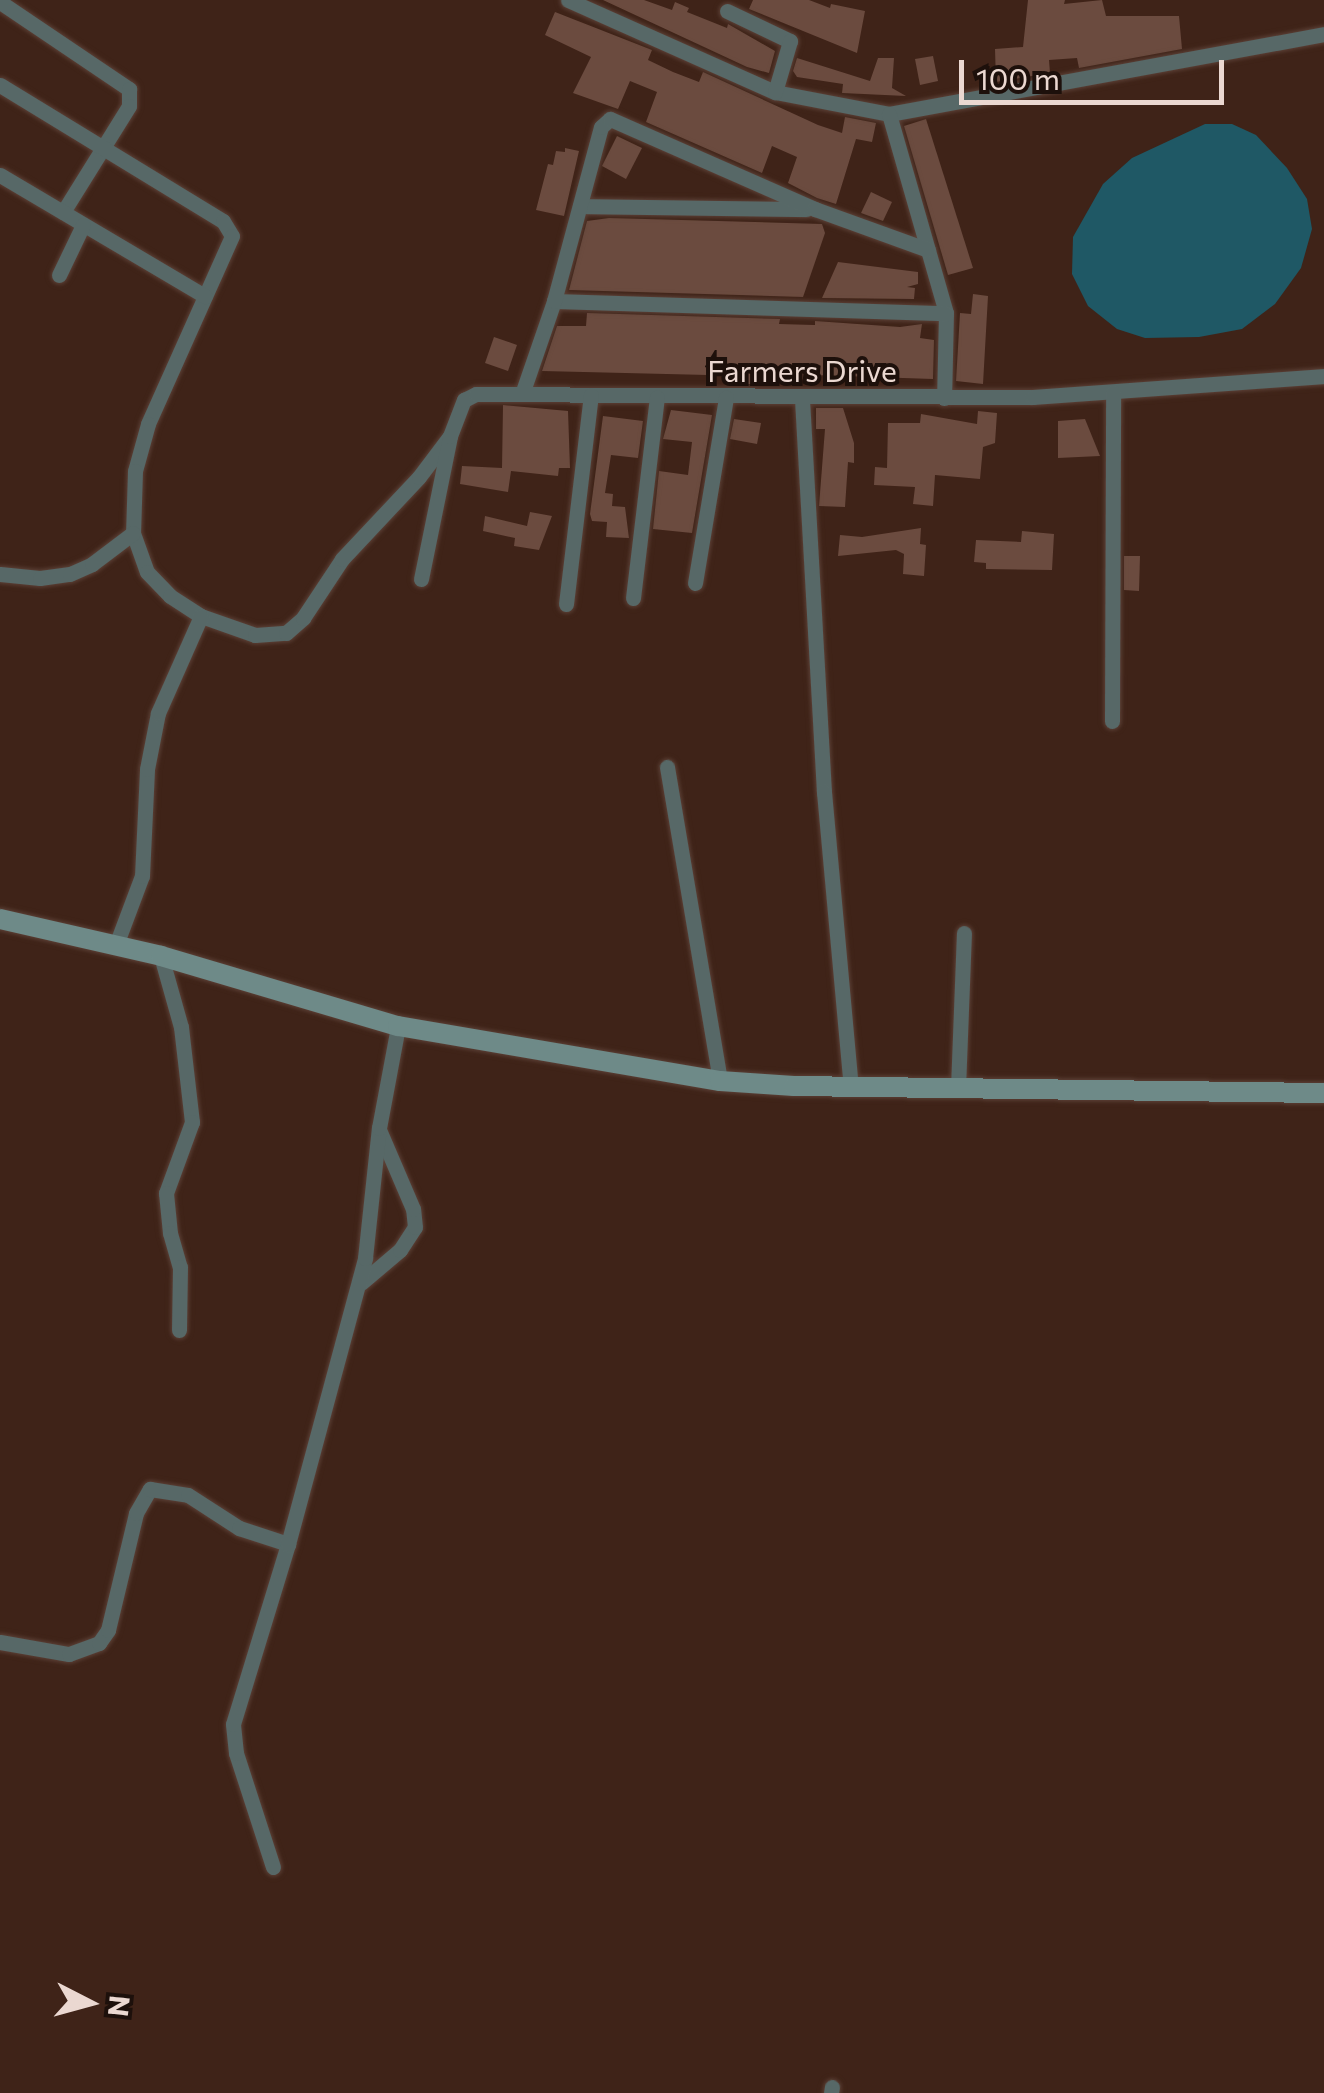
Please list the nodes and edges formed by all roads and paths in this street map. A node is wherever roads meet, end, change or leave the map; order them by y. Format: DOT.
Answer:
graph roads {
  1 [pos="568,0"];
  2 [pos="0,2"];
  3 [pos="727,11"];
  4 [pos="1324,34"];
  5 [pos="0,85"];
  6 [pos="775,92"];
  7 [pos="889,114"];
  8 [pos="103,148"];
  9 [pos="0,175"];
  10 [pos="580,206"];
  11 [pos="815,209"];
  12 [pos="63,212"];
  13 [pos="84,225"];
  14 [pos="928,250"];
  15 [pos="59,275"];
  16 [pos="205,296"];
  17 [pos="554,301"];
  18 [pos="946,312"];
  19 [pos="1324,376"];
  20 [pos="1113,392"];
  21 [pos="522,394"];
  22 [pos="591,395"];
  23 [pos="658,397"];
  24 [pos="726,398"];
  25 [pos="944,398"];
  26 [pos="802,399"];
  27 [pos="450,436"];
  28 [pos="133,533"];
  29 [pos="0,574"];
  30 [pos="421,579"];
  31 [pos="695,583"];
  32 [pos="633,598"];
  33 [pos="566,604"];
  34 [pos="201,616"];
  35 [pos="1112,721"];
  36 [pos="667,767"];
  37 [pos="0,919"];
  38 [pos="964,932"];
  39 [pos="116,945"];
  40 [pos="161,956"];
  41 [pos="398,1026"];
  42 [pos="720,1081"];
  43 [pos="851,1087"];
  44 [pos="958,1088"];
  45 [pos="1324,1094"];
  46 [pos="379,1128"];
  47 [pos="358,1286"];
  48 [pos="178,1330"];
  49 [pos="288,1544"];
  50 [pos="0,1642"];
  51 [pos="273,1867"];
  1 -- 6 [label="street"];
  2 -- 8 [label="street"];
  3 -- 6 [label="street"];
  4 -- 7 [label="street"];
  5 -- 8 [label="street"];
  6 -- 7 [label="street"];
  7 -- 14 [label="street"];
  8 -- 12 [label="street"];
  8 -- 16 [label="street"];
  9 -- 12 [label="street"];
  10 -- 11 [label="street"];
  10 -- 11 [label="street"];
  10 -- 17 [label="street"];
  11 -- 14 [label="street"];
  12 -- 13 [label="street"];
  13 -- 15 [label="street"];
  13 -- 16 [label="street"];
  14 -- 18 [label="street"];
  16 -- 28 [label="street"];
  17 -- 18 [label="street"];
  17 -- 21 [label="street"];
  18 -- 25 [label="street"];
  19 -- 20 [label="street, Farmers Drive"];
  20 -- 25 [label="street, Farmers Drive"];
  20 -- 35 [label="street"];
  21 -- 22 [label="street, Farmers Drive"];
  21 -- 27 [label="street, Farmers Drive"];
  22 -- 23 [label="street, Farmers Drive"];
  22 -- 33 [label="street"];
  23 -- 24 [label="street, Farmers Drive"];
  23 -- 32 [label="street"];
  24 -- 26 [label="street, Farmers Drive"];
  24 -- 31 [label="street"];
  25 -- 26 [label="street, Farmers Drive"];
  26 -- 43 [label="street"];
  27 -- 30 [label="street, Farmers Drive"];
  27 -- 34 [label="street"];
  28 -- 29 [label="street"];
  28 -- 34 [label="street"];
  34 -- 39 [label="street"];
  36 -- 42 [label="street"];
  37 -- 39 [label="street"];
  38 -- 44 [label="street"];
  39 -- 40 [label="street"];
  40 -- 41 [label="street"];
  40 -- 48 [label="street"];
  41 -- 42 [label="street"];
  41 -- 46 [label="street"];
  42 -- 43 [label="street"];
  43 -- 44 [label="street"];
  44 -- 45 [label="street"];
  46 -- 47 [label="street"];
  46 -- 47 [label="street"];
  47 -- 49 [label="street"];
  49 -- 50 [label="street"];
  49 -- 51 [label="street"];
}
